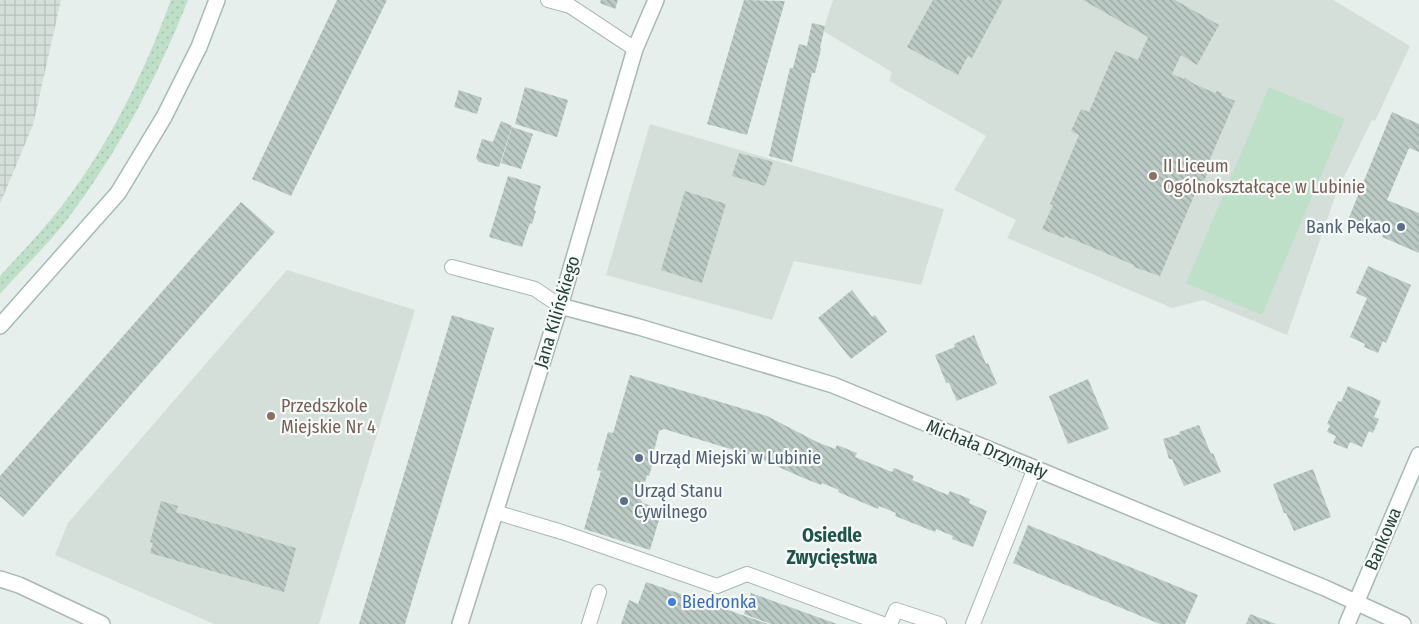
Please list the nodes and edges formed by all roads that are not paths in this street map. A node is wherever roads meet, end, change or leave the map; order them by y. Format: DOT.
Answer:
graph roads {
  1 [pos="217,0"];
  2 [pos="548,0"];
  3 [pos="656,0"];
  4 [pos="635,49"];
  5 [pos="452,267"];
  6 [pos="560,306"];
  7 [pos="0,326"];
  8 [pos="1419,454"];
  9 [pos="1035,468"];
  10 [pos="495,512"];
  11 [pos="0,572"];
  12 [pos="0,579"];
  13 [pos="18,585"];
  14 [pos="599,592"];
  15 [pos="1357,602"];
  16 [pos="102,624"];
  17 [pos="460,624"];
  18 [pos="589,624"];
  19 [pos="883,624"];
  20 [pos="890,624"];
  21 [pos="939,624"];
  22 [pos="973,624"];
  23 [pos="1347,624"];
  24 [pos="1403,624"];
  1 -- 7 [label="street"];
  2 -- 4 [label="lane"];
  3 -- 4 [label="street, Jana Kilińskiego"];
  4 -- 6 [label="street, Jana Kilińskiego"];
  5 -- 6 [label="lane"];
  6 -- 9 [label="street, Michała Drzymały"];
  6 -- 10 [label="street, Jana Kilińskiego"];
  8 -- 15 [label="street, Bankowa"];
  9 -- 15 [label="street, Michała Drzymały"];
  9 -- 22 [label="lane"];
  10 -- 17 [label="street, Jana Kilińskiego"];
  10 -- 19 [label="lane"];
  11 -- 13 [label="street"];
  12 -- 13 [label="street"];
  13 -- 16 [label="street"];
  14 -- 18 [label="lane"];
  15 -- 23 [label="street, Bankowa"];
  15 -- 24 [label="street, Michała Drzymały"];
  20 -- 21 [label="lane"];
}
